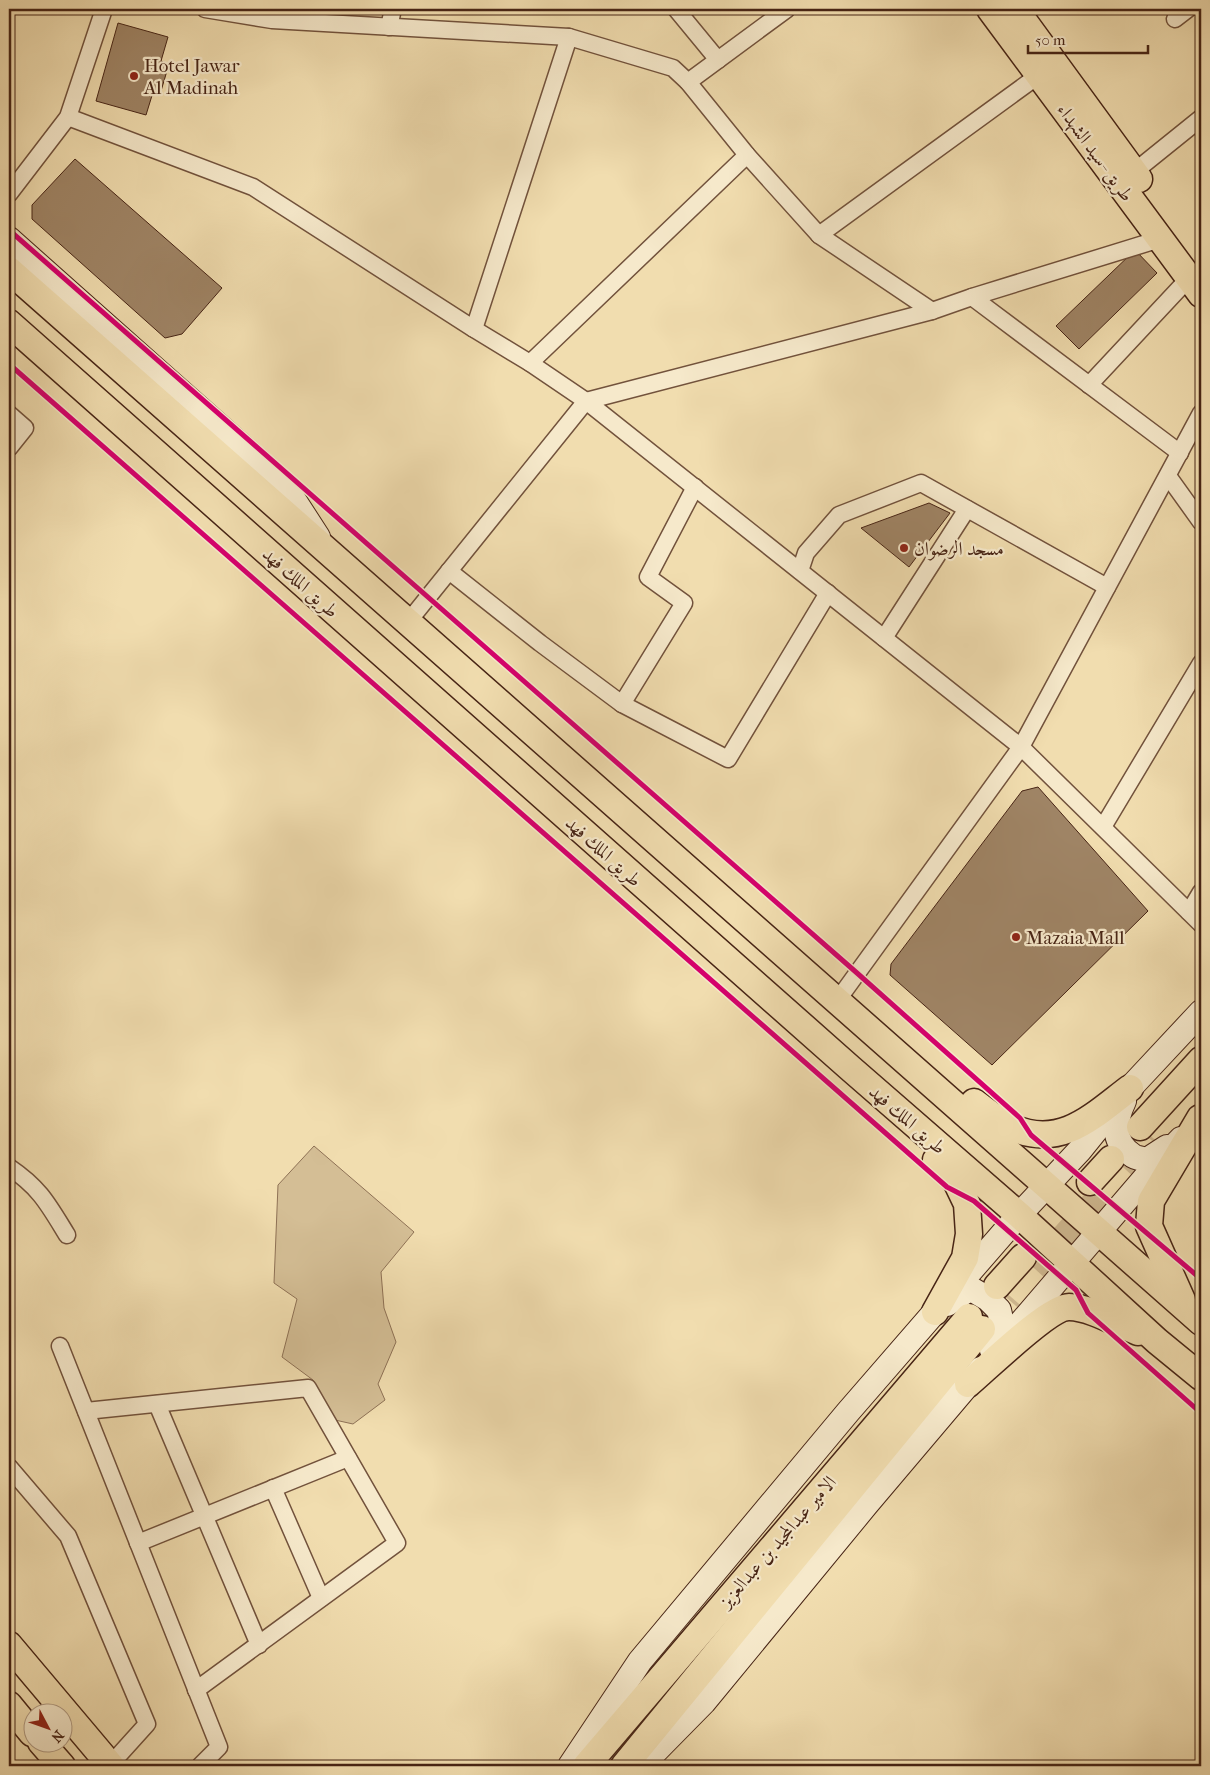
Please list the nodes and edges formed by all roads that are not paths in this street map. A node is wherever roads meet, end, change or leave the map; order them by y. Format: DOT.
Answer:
graph roads {
  1 [pos="104,9"];
  2 [pos="205,9"];
  3 [pos="393,9"];
  4 [pos="676,9"];
  5 [pos="787,9"];
  6 [pos="990,9"];
  7 [pos="1015,9"];
  8 [pos="1188,9"];
  9 [pos="1175,20"];
  10 [pos="389,27"];
  11 [pos="569,37"];
  12 [pos="718,60"];
  13 [pos="1040,75"];
  14 [pos="688,82"];
  15 [pos="68,116"];
  16 [pos="1201,118"];
  17 [pos="747,155"];
  18 [pos="1134,172"];
  19 [pos="9,194"];
  20 [pos="819,235"];
  21 [pos="9,239"];
  22 [pos="1160,239"];
  23 [pos="9,270"];
  24 [pos="1197,279"];
  25 [pos="972,297"];
  26 [pos="932,311"];
  27 [pos="9,323"];
  28 [pos="474,329"];
  29 [pos="530,363"];
  30 [pos="1089,385"];
  31 [pos="586,401"];
  32 [pos="1201,413"];
  33 [pos="9,414"];
  34 [pos="9,448"];
  35 [pos="1180,452"];
  36 [pos="1168,476"];
  37 [pos="695,487"];
  38 [pos="967,508"];
  39 [pos="1201,522"];
  40 [pos="325,549"];
  41 [pos="449,571"];
  42 [pos="800,571"];
  43 [pos="1107,587"];
  44 [pos="828,593"];
  45 [pos="408,622"];
  46 [pos="884,638"];
  47 [pos="1201,663"];
  48 [pos="622,704"];
  49 [pos="1021,747"];
  50 [pos="1102,827"];
  51 [pos="1201,892"];
  52 [pos="1189,912"];
  53 [pos="1201,924"];
  54 [pos="837,1001"];
  55 [pos="1201,1012"];
  56 [pos="880,1039"];
  57 [pos="1201,1060"];
  58 [pos="850,1068"];
  59 [pos="1201,1086"];
  60 [pos="1130,1088"];
  61 [pos="1198,1120"];
  62 [pos="1118,1164"];
  63 [pos="9,1167"];
  64 [pos="1047,1186"];
  65 [pos="1097,1187"];
  66 [pos="1019,1216"];
  67 [pos="1099,1232"];
  68 [pos="66,1235"];
  69 [pos="1029,1263"];
  70 [pos="1071,1263"];
  71 [pos="1004,1291"];
  72 [pos="935,1312"];
  73 [pos="1194,1316"];
  74 [pos="1158,1341"];
  75 [pos="60,1346"];
  76 [pos="986,1364"];
  77 [pos="1201,1377"];
  78 [pos="968,1384"];
  79 [pos="156,1404"];
  80 [pos="86,1411"];
  81 [pos="348,1458"];
  82 [pos="9,1467"];
  83 [pos="273,1488"];
  84 [pos="204,1516"];
  85 [pos="138,1543"];
  86 [pos="321,1598"];
  87 [pos="9,1645"];
  88 [pos="259,1645"];
  89 [pos="196,1690"];
  90 [pos="9,1706"];
  91 [pos="22,1721"];
  92 [pos="50,1752"];
  93 [pos="62,1766"];
  94 [pos="110,1766"];
  95 [pos="200,1766"];
  96 [pos="570,1766"];
  97 [pos="586,1766"];
  98 [pos="624,1766"];
  99 [pos="641,1766"];
  1 -- 15 [label="street"];
  2 -- 10 [label="street"];
  3 -- 10 [label="street"];
  4 -- 12 [label="street"];
  5 -- 12 [label="street"];
  6 -- 13 [label="main road, طريق -سيد الشهداء"];
  7 -- 18 [label="main road, طريق -سيد الشهداء"];
  8 -- 9 [label="street"];
  10 -- 11 [label="street"];
  11 -- 14 [label="street"];
  11 -- 28 [label="street"];
  12 -- 14 [label="street"];
  13 -- 20 [label="street"];
  13 -- 22 [label="main road, طريق -سيد الشهداء"];
  14 -- 17 [label="street"];
  15 -- 19 [label="street"];
  15 -- 28 [label="street"];
  16 -- 18 [label="street"];
  17 -- 20 [label="street"];
  17 -- 29 [label="street"];
  18 -- 24 [label="main road, طريق -سيد الشهداء"];
  20 -- 26 [label="street"];
  21 -- 40 [label="street"];
  22 -- 24 [label="main road, طريق -سيد الشهداء"];
  22 -- 25 [label="street"];
  23 -- 40 [label="main road"];
  24 -- 30 [label="street"];
  25 -- 26 [label="street"];
  25 -- 30 [label="street"];
  26 -- 31 [label="street"];
  27 -- 58 [label="main road, طريق الملك فهد"];
  28 -- 29 [label="street"];
  29 -- 31 [label="street"];
  30 -- 35 [label="street"];
  31 -- 37 [label="street"];
  31 -- 41 [label="street"];
  32 -- 35 [label="street"];
  33 -- 34 [label="street"];
  35 -- 36 [label="street"];
  36 -- 39 [label="street"];
  36 -- 43 [label="street"];
  37 -- 42 [label="street"];
  37 -- 48 [label="street"];
  38 -- 42 [label="street"];
  38 -- 43 [label="street"];
  38 -- 46 [label="street"];
  40 -- 45 [label="main road"];
  41 -- 45 [label="street"];
  41 -- 48 [label="street"];
  42 -- 44 [label="street"];
  43 -- 49 [label="street"];
  44 -- 46 [label="street"];
  44 -- 48 [label="street"];
  45 -- 54 [label="main road"];
  46 -- 49 [label="street"];
  47 -- 50 [label="street"];
  49 -- 50 [label="street"];
  49 -- 54 [label="street"];
  50 -- 52 [label="street"];
  51 -- 52 [label="street"];
  52 -- 53 [label="street"];
  54 -- 56 [label="main road"];
  55 -- 60 [label="street"];
  56 -- 60 [label="main road"];
  56 -- 64 [label="main road"];
  57 -- 59 [label="main road"];
  58 -- 66 [label="main road, طريق الملك فهد"];
  58 -- 72 [label="main road"];
  60 -- 61 [label="street"];
  60 -- 64 [label="street"];
  61 -- 67 [label="street"];
  61 -- 73 [label="main road"];
  62 -- 65 [label="main road"];
  63 -- 68 [label="street"];
  64 -- 66 [label="street"];
  64 -- 67 [label="main road"];
  66 -- 70 [label="main road, طريق الملك فهد"];
  66 -- 72 [label="street"];
  67 -- 70 [label="street"];
  67 -- 73 [label="main road"];
  69 -- 71 [label="main road"];
  70 -- 74 [label="main road, طريق الملك فهد"];
  70 -- 76 [label="street"];
  72 -- 76 [label="street"];
  72 -- 96 [label="street"];
  74 -- 77 [label="main road, طريق الملك فهد"];
  74 -- 78 [label="main road"];
  75 -- 80 [label="street"];
  76 -- 78 [label="street"];
  78 -- 99 [label="street"];
  79 -- 80 [label="street"];
  79 -- 81 [label="street"];
  79 -- 84 [label="street"];
  80 -- 85 [label="street"];
  81 -- 83 [label="street"];
  81 -- 86 [label="street"];
  82 -- 94 [label="street"];
  83 -- 84 [label="street"];
  83 -- 86 [label="street"];
  84 -- 85 [label="street"];
  84 -- 88 [label="street"];
  85 -- 89 [label="street"];
  86 -- 88 [label="street"];
  87 -- 94 [label="main road"];
  88 -- 89 [label="street"];
  89 -- 95 [label="street"];
  90 -- 91 [label="main road"];
  92 -- 93 [label="main road"];
  97 -- 98 [label="main road, الامير عبدالمجيد بن عبدالعزيز"];
}
